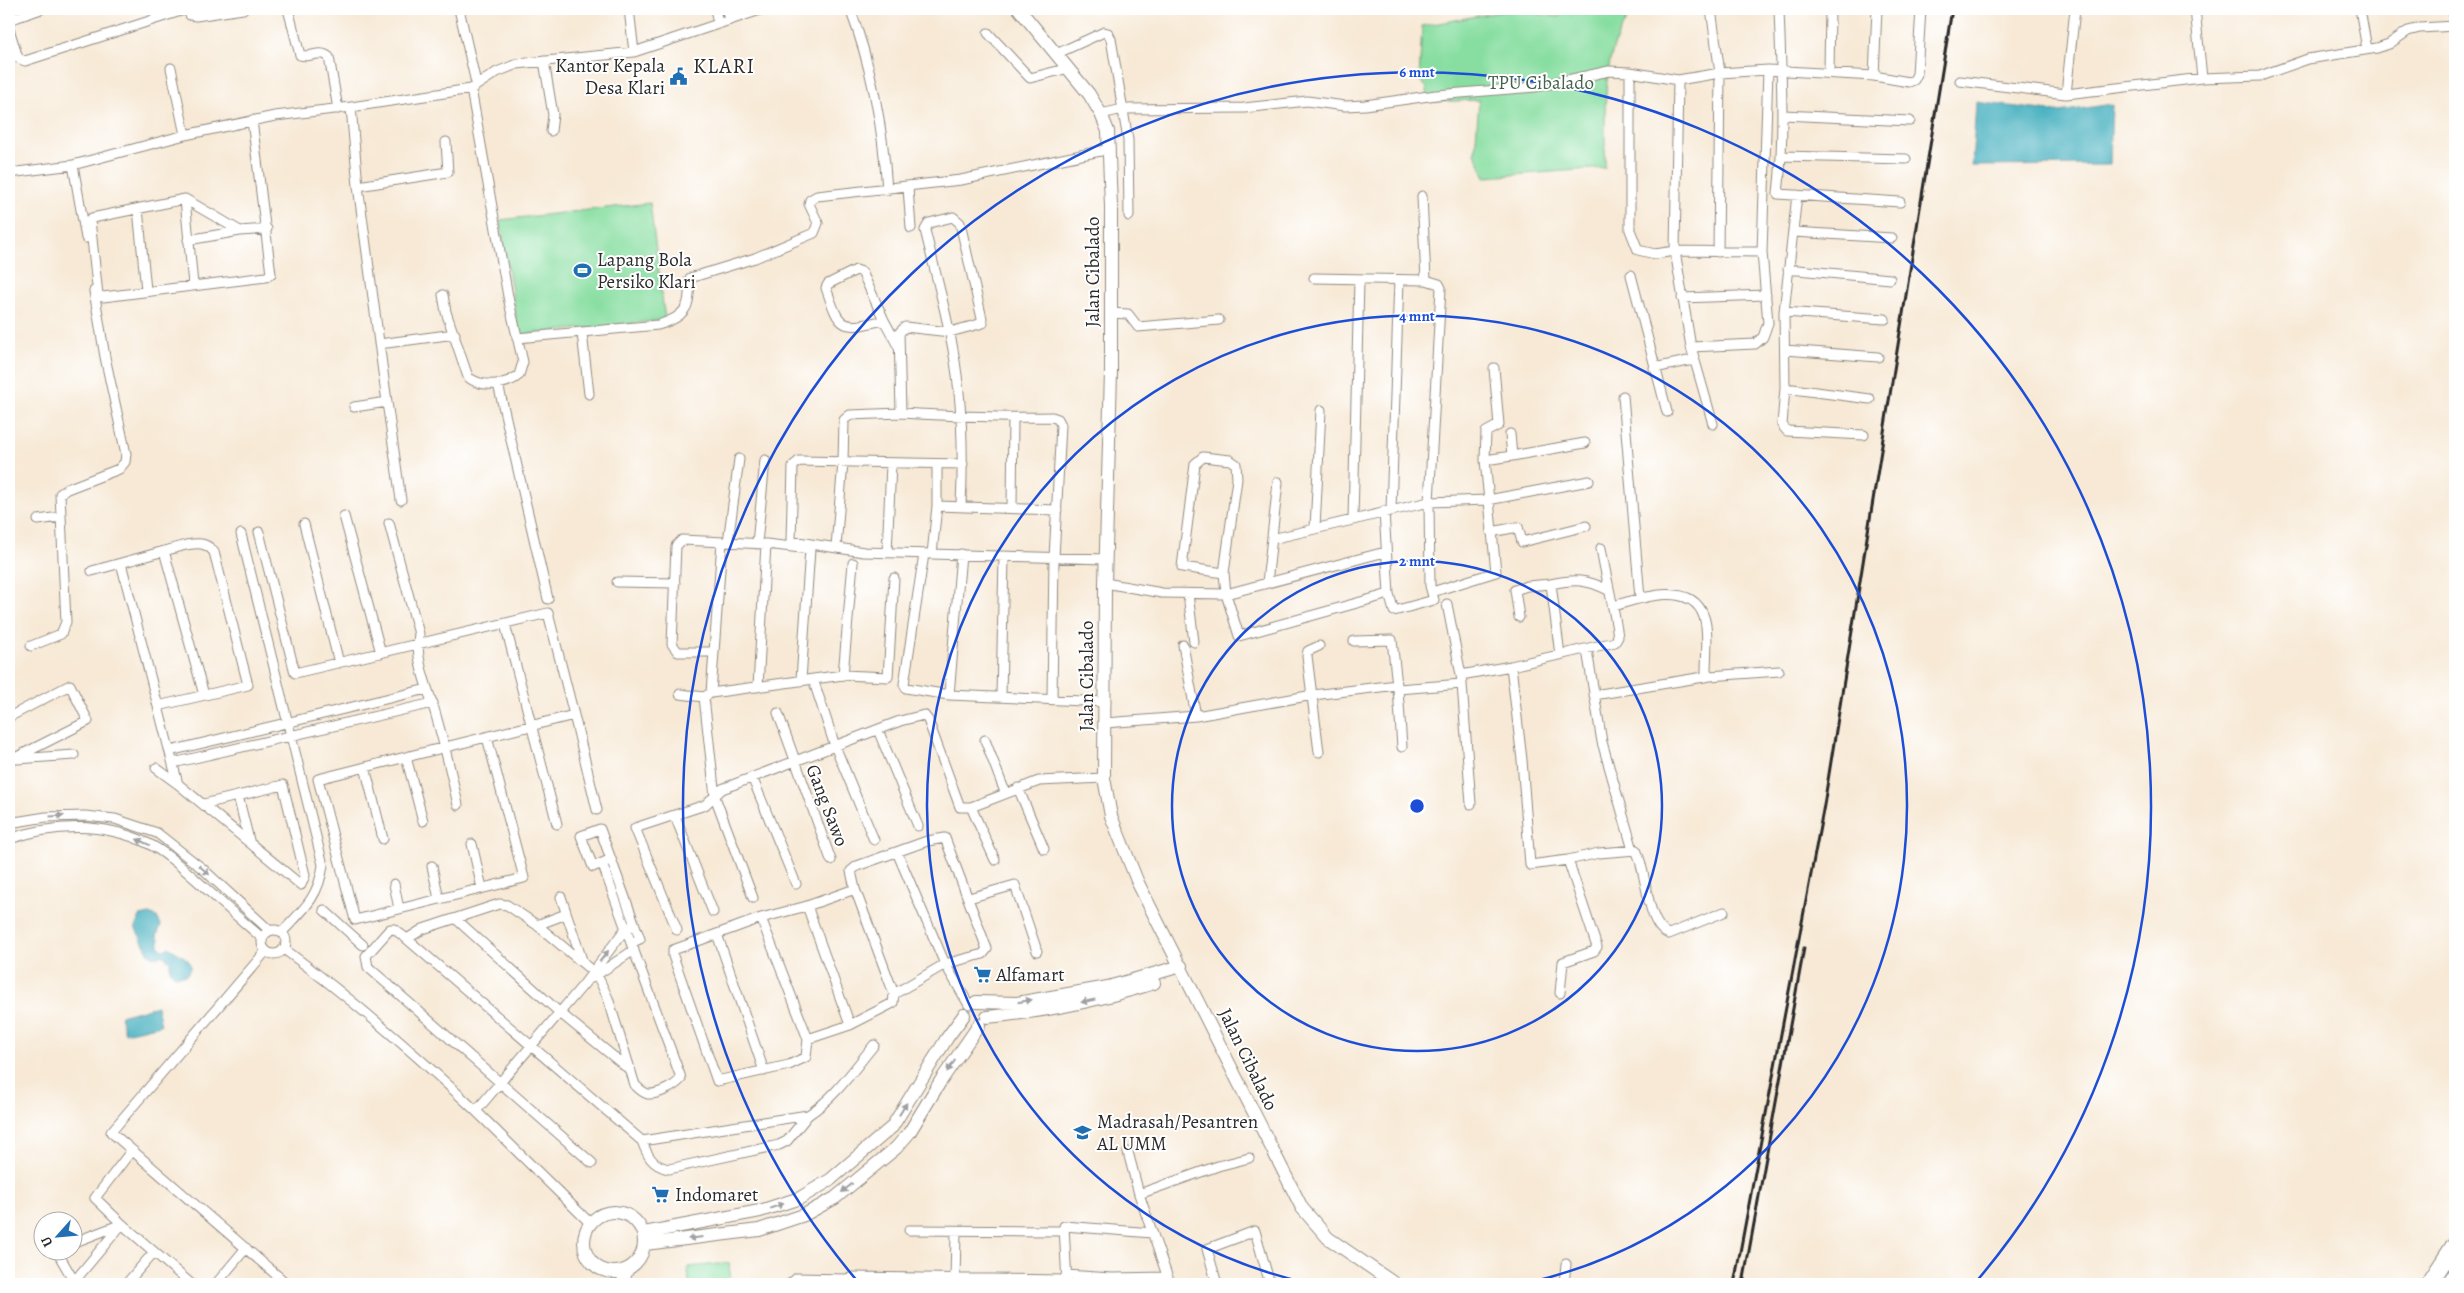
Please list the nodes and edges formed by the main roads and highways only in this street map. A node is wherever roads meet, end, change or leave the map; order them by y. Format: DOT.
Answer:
graph roads {
  1 [pos="2455,1244"];
  2 [pos="2455,1276"];
  3 [pos="2429,1284"];
  4 [pos="2449,1284"];
  1 -- 3 [label="highway"];
  2 -- 4 [label="highway"];
}
